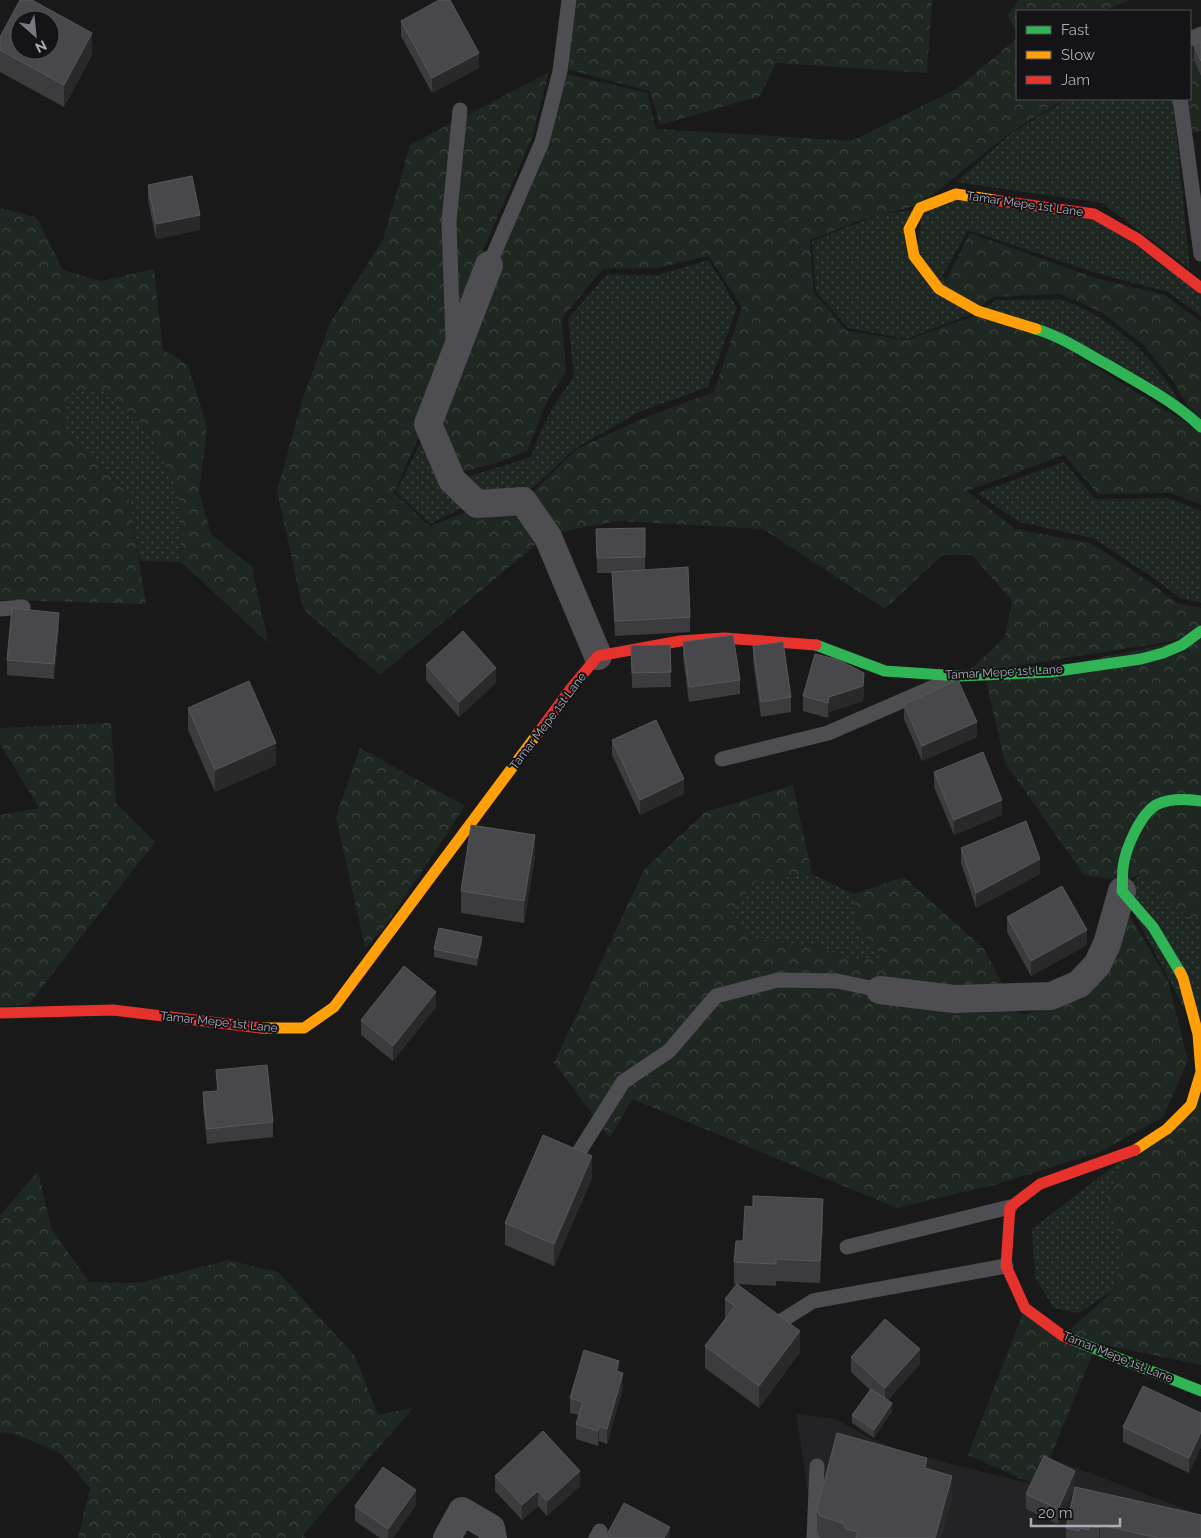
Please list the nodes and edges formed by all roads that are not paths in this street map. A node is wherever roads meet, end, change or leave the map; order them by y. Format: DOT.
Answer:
graph roads {
  1 [pos="569,0"];
  2 [pos="1180,100"];
  3 [pos="460,110"];
  4 [pos="1201,254"];
  5 [pos="489,265"];
  6 [pos="1201,288"];
  7 [pos="453,357"];
  8 [pos="1201,427"];
  9 [pos="23,607"];
  10 [pos="0,610"];
  11 [pos="1201,631"];
  12 [pos="598,656"];
  13 [pos="959,676"];
  14 [pos="722,759"];
  15 [pos="1201,801"];
  16 [pos="1122,891"];
  17 [pos="880,990"];
  18 [pos="32,1011"];
  19 [pos="0,1013"];
  20 [pos="0,1028"];
  21 [pos="574,1160"];
  22 [pos="1010,1207"];
  23 [pos="847,1247"];
  24 [pos="1006,1266"];
  25 [pos="776,1324"];
  26 [pos="1201,1390"];
  27 [pos="817,1466"];
  28 [pos="447,1538"];
  29 [pos="493,1538"];
  30 [pos="814,1538"];
  1 -- 5 [label="lane"];
  2 -- 4 [label="lane"];
  3 -- 7 [label="lane"];
  5 -- 7 [label="street"];
  6 -- 8 [label="street, Tamar Mepe 1st Lane"];
  7 -- 12 [label="street"];
  9 -- 10 [label="lane"];
  11 -- 13 [label="street, Tamar Mepe 1st Lane"];
  12 -- 13 [label="street, Tamar Mepe 1st Lane"];
  12 -- 18 [label="street, Tamar Mepe 1st Lane"];
  13 -- 14 [label="lane"];
  15 -- 16 [label="street"];
  16 -- 17 [label="street"];
  16 -- 22 [label="street"];
  17 -- 21 [label="lane"];
  18 -- 19 [label="street, Tamar Mepe 1st Lane"];
  18 -- 20 [label="lane"];
  22 -- 23 [label="lane"];
  22 -- 24 [label="street, Tamar Mepe 1st Lane"];
  24 -- 25 [label="lane"];
  24 -- 26 [label="street, Tamar Mepe 1st Lane"];
  27 -- 30 [label="lane"];
  28 -- 29 [label="street"];
}
